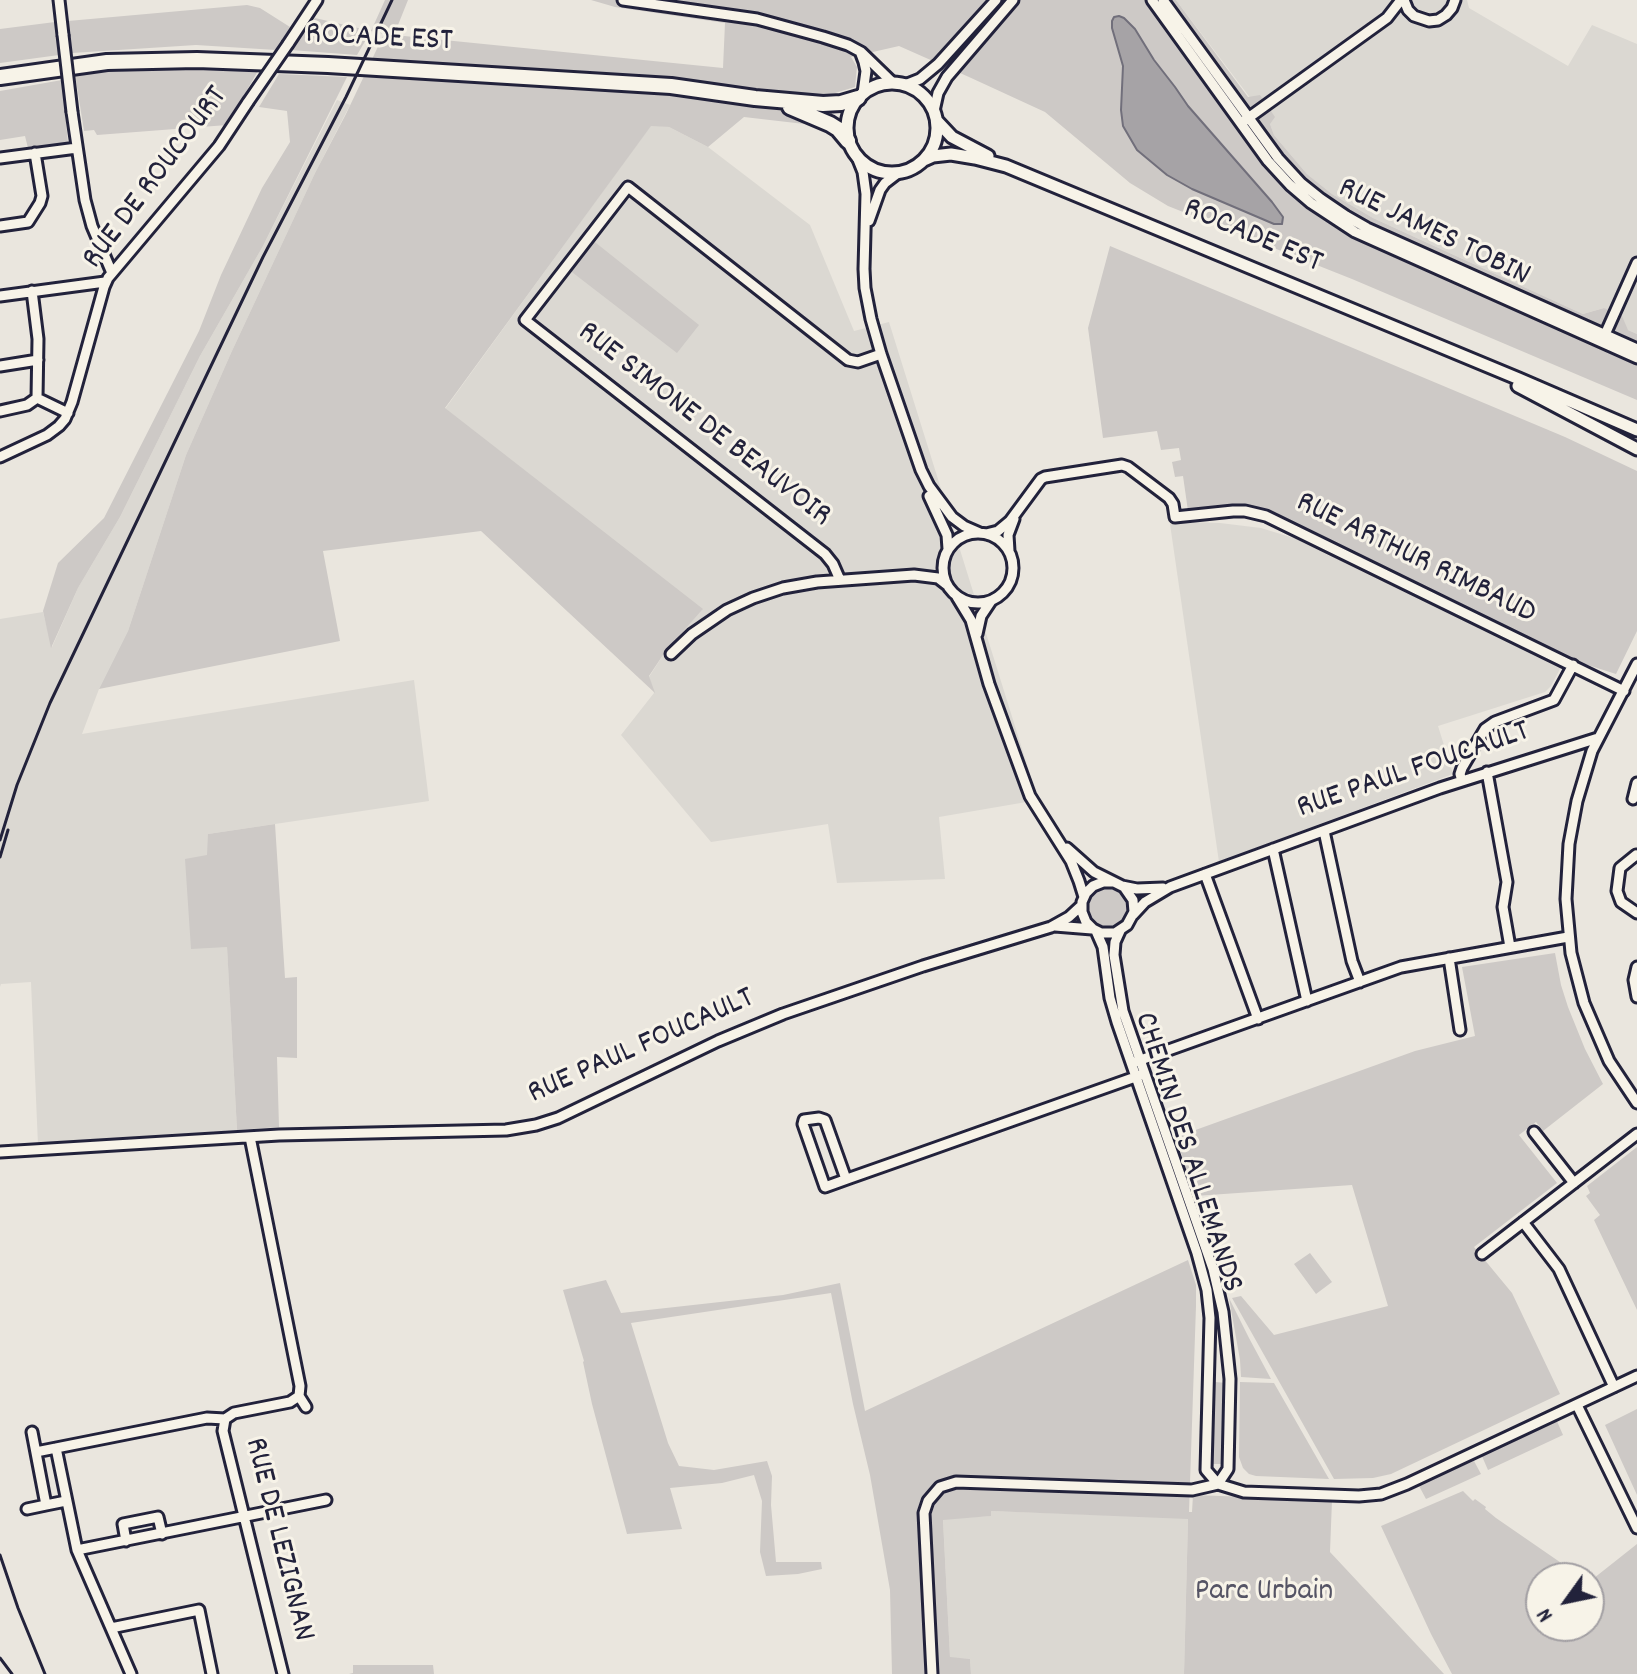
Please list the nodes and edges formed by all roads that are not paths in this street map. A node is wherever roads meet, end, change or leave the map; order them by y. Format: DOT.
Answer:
graph roads {
  1 [pos="59,0"];
  2 [pos="317,0"];
  3 [pos="623,0"];
  4 [pos="996,0"];
  5 [pos="1013,0"];
  6 [pos="1152,0"];
  7 [pos="1163,0"];
  8 [pos="1402,0"];
  9 [pos="1455,0"];
  10 [pos="1387,18"];
  11 [pos="1417,18"];
  12 [pos="856,49"];
  13 [pos="1,77"];
  14 [pos="899,84"];
  15 [pos="860,96"];
  16 [pos="755,98"];
  17 [pos="935,116"];
  18 [pos="1245,120"];
  19 [pos="848,141"];
  20 [pos="77,148"];
  21 [pos="35,153"];
  22 [pos="857,157"];
  23 [pos="0,158"];
  24 [pos="924,160"];
  25 [pos="1006,166"];
  26 [pos="898,173"];
  27 [pos="0,226"];
  28 [pos="866,236"];
  29 [pos="1637,263"];
  30 [pos="112,273"];
  31 [pos="105,282"];
  32 [pos="32,291"];
  33 [pos="0,296"];
  34 [pos="1603,338"];
  35 [pos="1637,349"];
  36 [pos="881,354"];
  37 [pos="1637,358"];
  38 [pos="38,360"];
  39 [pos="1476,361"];
  40 [pos="0,366"];
  41 [pos="37,398"];
  42 [pos="0,411"];
  43 [pos="68,413"];
  44 [pos="1637,430"];
  45 [pos="1637,449"];
  46 [pos="0,457"];
  47 [pos="921,470"];
  48 [pos="1018,512"];
  49 [pos="983,533"];
  50 [pos="947,551"];
  51 [pos="1011,556"];
  52 [pos="914,575"];
  53 [pos="840,580"];
  54 [pos="947,585"];
  55 [pos="957,597"];
  56 [pos="991,601"];
  57 [pos="977,646"];
  58 [pos="671,654"];
  59 [pos="1637,664"];
  60 [pos="1573,665"];
  61 [pos="1624,691"];
  62 [pos="1598,738"];
  63 [pos="1487,772"];
  64 [pos="1462,781"];
  65 [pos="1637,783"];
  66 [pos="1633,799"];
  67 [pos="1324,831"];
  68 [pos="1057,838"];
  69 [pos="1273,849"];
  70 [pos="1637,856"];
  71 [pos="1205,874"];
  72 [pos="1118,884"];
  73 [pos="1170,887"];
  74 [pos="1083,901"];
  75 [pos="1637,913"];
  76 [pos="1133,915"];
  77 [pos="1051,927"];
  78 [pos="1094,930"];
  79 [pos="1120,931"];
  80 [pos="1568,937"];
  81 [pos="1510,947"];
  82 [pos="1449,958"];
  83 [pos="1637,967"];
  84 [pos="1360,982"];
  85 [pos="1637,997"];
  86 [pos="1307,1001"];
  87 [pos="1258,1019"];
  88 [pos="1460,1030"];
  89 [pos="1135,1062"];
  90 [pos="1140,1076"];
  91 [pos="1637,1103"];
  92 [pos="1534,1132"];
  93 [pos="1637,1134"];
  94 [pos="250,1137"];
  95 [pos="0,1152"];
  96 [pos="846,1179"];
  97 [pos="1574,1183"];
  98 [pos="1523,1222"];
  99 [pos="1482,1254"];
  100 [pos="1637,1376"];
  101 [pos="1614,1387"];
  102 [pos="299,1396"];
  103 [pos="1577,1405"];
  104 [pos="306,1407"];
  105 [pos="225,1419"];
  106 [pos="32,1432"];
  107 [pos="56,1448"];
  108 [pos="36,1452"];
  109 [pos="1218,1484"];
  110 [pos="326,1500"];
  111 [pos="66,1501"];
  112 [pos="46,1505"];
  113 [pos="27,1509"];
  114 [pos="244,1516"];
  115 [pos="1637,1528"];
  116 [pos="162,1534"];
  117 [pos="126,1541"];
  118 [pos="77,1550"];
  119 [pos="111,1628"];
  120 [pos="131,1674"];
  121 [pos="212,1674"];
  122 [pos="283,1674"];
  123 [pos="932,1674"];
  1 -- 20 [label="street, bridge"];
  2 -- 30 [label="street, RUE DE ROUCOURT, bridge"];
  3 -- 12 [label="street"];
  4 -- 14 [label="street"];
  5 -- 17 [label="street"];
  6 -- 18 [label="street, RUE JAMES TOBIN"];
  7 -- 18 [label="street, RUE JAMES TOBIN"];
  8 -- 10 [label="street"];
  8 -- 11 [label="street"];
  9 -- 11 [label="street"];
  10 -- 11 [label="street"];
  10 -- 18 [label="street"];
  12 -- 14 [label="street"];
  12 -- 15 [label="street"];
  13 -- 16 [label="highway, ROCADE EST"];
  14 -- 15 [label="main road"];
  14 -- 17 [label="main road"];
  15 -- 16 [label="highway, ROCADE EST"];
  15 -- 19 [label="main road"];
  16 -- 19 [label="highway, ROCADE EST"];
  17 -- 24 [label="main road"];
  17 -- 25 [label="main road, ROCADE EST"];
  18 -- 34 [label="street, RUE JAMES TOBIN"];
  19 -- 22 [label="main road"];
  20 -- 21 [label="street"];
  20 -- 30 [label="street"];
  21 -- 23 [label="street"];
  21 -- 27 [label="street"];
  22 -- 26 [label="main road"];
  22 -- 28 [label="street"];
  24 -- 25 [label="main road, ROCADE EST"];
  24 -- 26 [label="main road"];
  25 -- 39 [label="main road, ROCADE EST"];
  26 -- 28 [label="street"];
  28 -- 36 [label="street"];
  29 -- 34 [label="street"];
  30 -- 31 [label="street, RUE DE ROUCOURT"];
  31 -- 32 [label="street"];
  31 -- 43 [label="street, RUE DE ROUCOURT"];
  32 -- 33 [label="street"];
  32 -- 38 [label="street"];
  34 -- 35 [label="street, RUE JAMES TOBIN"];
  34 -- 37 [label="street, RUE JAMES TOBIN"];
  36 -- 47 [label="street"];
  36 -- 53 [label="street, RUE SIMONE DE BEAUVOIR"];
  38 -- 40 [label="street"];
  38 -- 41 [label="street"];
  39 -- 44 [label="main road, ROCADE EST"];
  39 -- 45 [label="main road, ROCADE EST"];
  41 -- 42 [label="street"];
  41 -- 43 [label="street"];
  43 -- 46 [label="street"];
  47 -- 49 [label="street"];
  47 -- 50 [label="street"];
  48 -- 49 [label="street"];
  48 -- 51 [label="street"];
  48 -- 60 [label="street, RUE ARTHUR RIMBAUD"];
  49 -- 50 [label="street"];
  49 -- 51 [label="street"];
  50 -- 52 [label="street"];
  50 -- 54 [label="street"];
  51 -- 56 [label="street"];
  52 -- 53 [label="street"];
  52 -- 54 [label="street"];
  53 -- 58 [label="street"];
  54 -- 55 [label="street"];
  55 -- 56 [label="street"];
  55 -- 57 [label="street"];
  56 -- 57 [label="street"];
  57 -- 68 [label="street"];
  59 -- 61 [label="street"];
  60 -- 61 [label="street, RUE ARTHUR RIMBAUD"];
  60 -- 64 [label="street"];
  61 -- 62 [label="street"];
  62 -- 63 [label="street, RUE PAUL FOUCAULT"];
  62 -- 80 [label="street"];
  63 -- 64 [label="street, RUE PAUL FOUCAULT"];
  63 -- 81 [label="street"];
  64 -- 67 [label="street, RUE PAUL FOUCAULT"];
  65 -- 66 [label="street"];
  67 -- 69 [label="street, RUE PAUL FOUCAULT"];
  67 -- 84 [label="street"];
  68 -- 72 [label="street"];
  68 -- 74 [label="street"];
  69 -- 71 [label="street, RUE PAUL FOUCAULT"];
  69 -- 86 [label="street"];
  70 -- 75 [label="street"];
  71 -- 73 [label="street, RUE PAUL FOUCAULT"];
  71 -- 87 [label="street"];
  72 -- 73 [label="street, RUE PAUL FOUCAULT"];
  72 -- 74 [label="street"];
  72 -- 76 [label="street"];
  73 -- 76 [label="street, RUE PAUL FOUCAULT"];
  74 -- 77 [label="street, RUE PAUL FOUCAULT"];
  74 -- 78 [label="street"];
  76 -- 79 [label="street"];
  77 -- 78 [label="street, RUE PAUL FOUCAULT"];
  77 -- 94 [label="street, RUE PAUL FOUCAULT"];
  78 -- 79 [label="street"];
  78 -- 89 [label="street, CHEMIN DES ALLEMANDS"];
  79 -- 89 [label="street, CHEMIN DES ALLEMANDS"];
  80 -- 81 [label="street"];
  80 -- 91 [label="street"];
  81 -- 82 [label="street"];
  82 -- 84 [label="street"];
  82 -- 88 [label="street"];
  83 -- 85 [label="street"];
  84 -- 86 [label="street"];
  86 -- 87 [label="street"];
  87 -- 89 [label="street"];
  89 -- 90 [label="street, CHEMIN DES ALLEMANDS"];
  90 -- 96 [label="street"];
  90 -- 109 [label="street, CHEMIN DES ALLEMANDS"];
  90 -- 109 [label="street, CHEMIN DES ALLEMANDS"];
  92 -- 97 [label="street"];
  93 -- 97 [label="street"];
  94 -- 95 [label="street, RUE PAUL FOUCAULT"];
  94 -- 102 [label="street"];
  96 -- 96 [label="street"];
  97 -- 98 [label="street"];
  98 -- 99 [label="street"];
  98 -- 101 [label="street"];
  100 -- 101 [label="street"];
  101 -- 103 [label="street"];
  102 -- 104 [label="street"];
  102 -- 105 [label="street"];
  103 -- 109 [label="street"];
  103 -- 115 [label="street"];
  105 -- 107 [label="street"];
  105 -- 114 [label="street, RUE DE LEZIGNAN"];
  106 -- 108 [label="street"];
  107 -- 108 [label="street"];
  107 -- 111 [label="street"];
  108 -- 112 [label="street"];
  109 -- 123 [label="street"];
  110 -- 114 [label="street"];
  111 -- 112 [label="street"];
  111 -- 118 [label="street"];
  112 -- 113 [label="street"];
  114 -- 116 [label="street"];
  114 -- 122 [label="street, RUE DE LEZIGNAN"];
  116 -- 117 [label="street"];
  116 -- 117 [label="street"];
  117 -- 118 [label="street"];
  118 -- 119 [label="street"];
  119 -- 120 [label="street"];
  119 -- 121 [label="street"];
}
